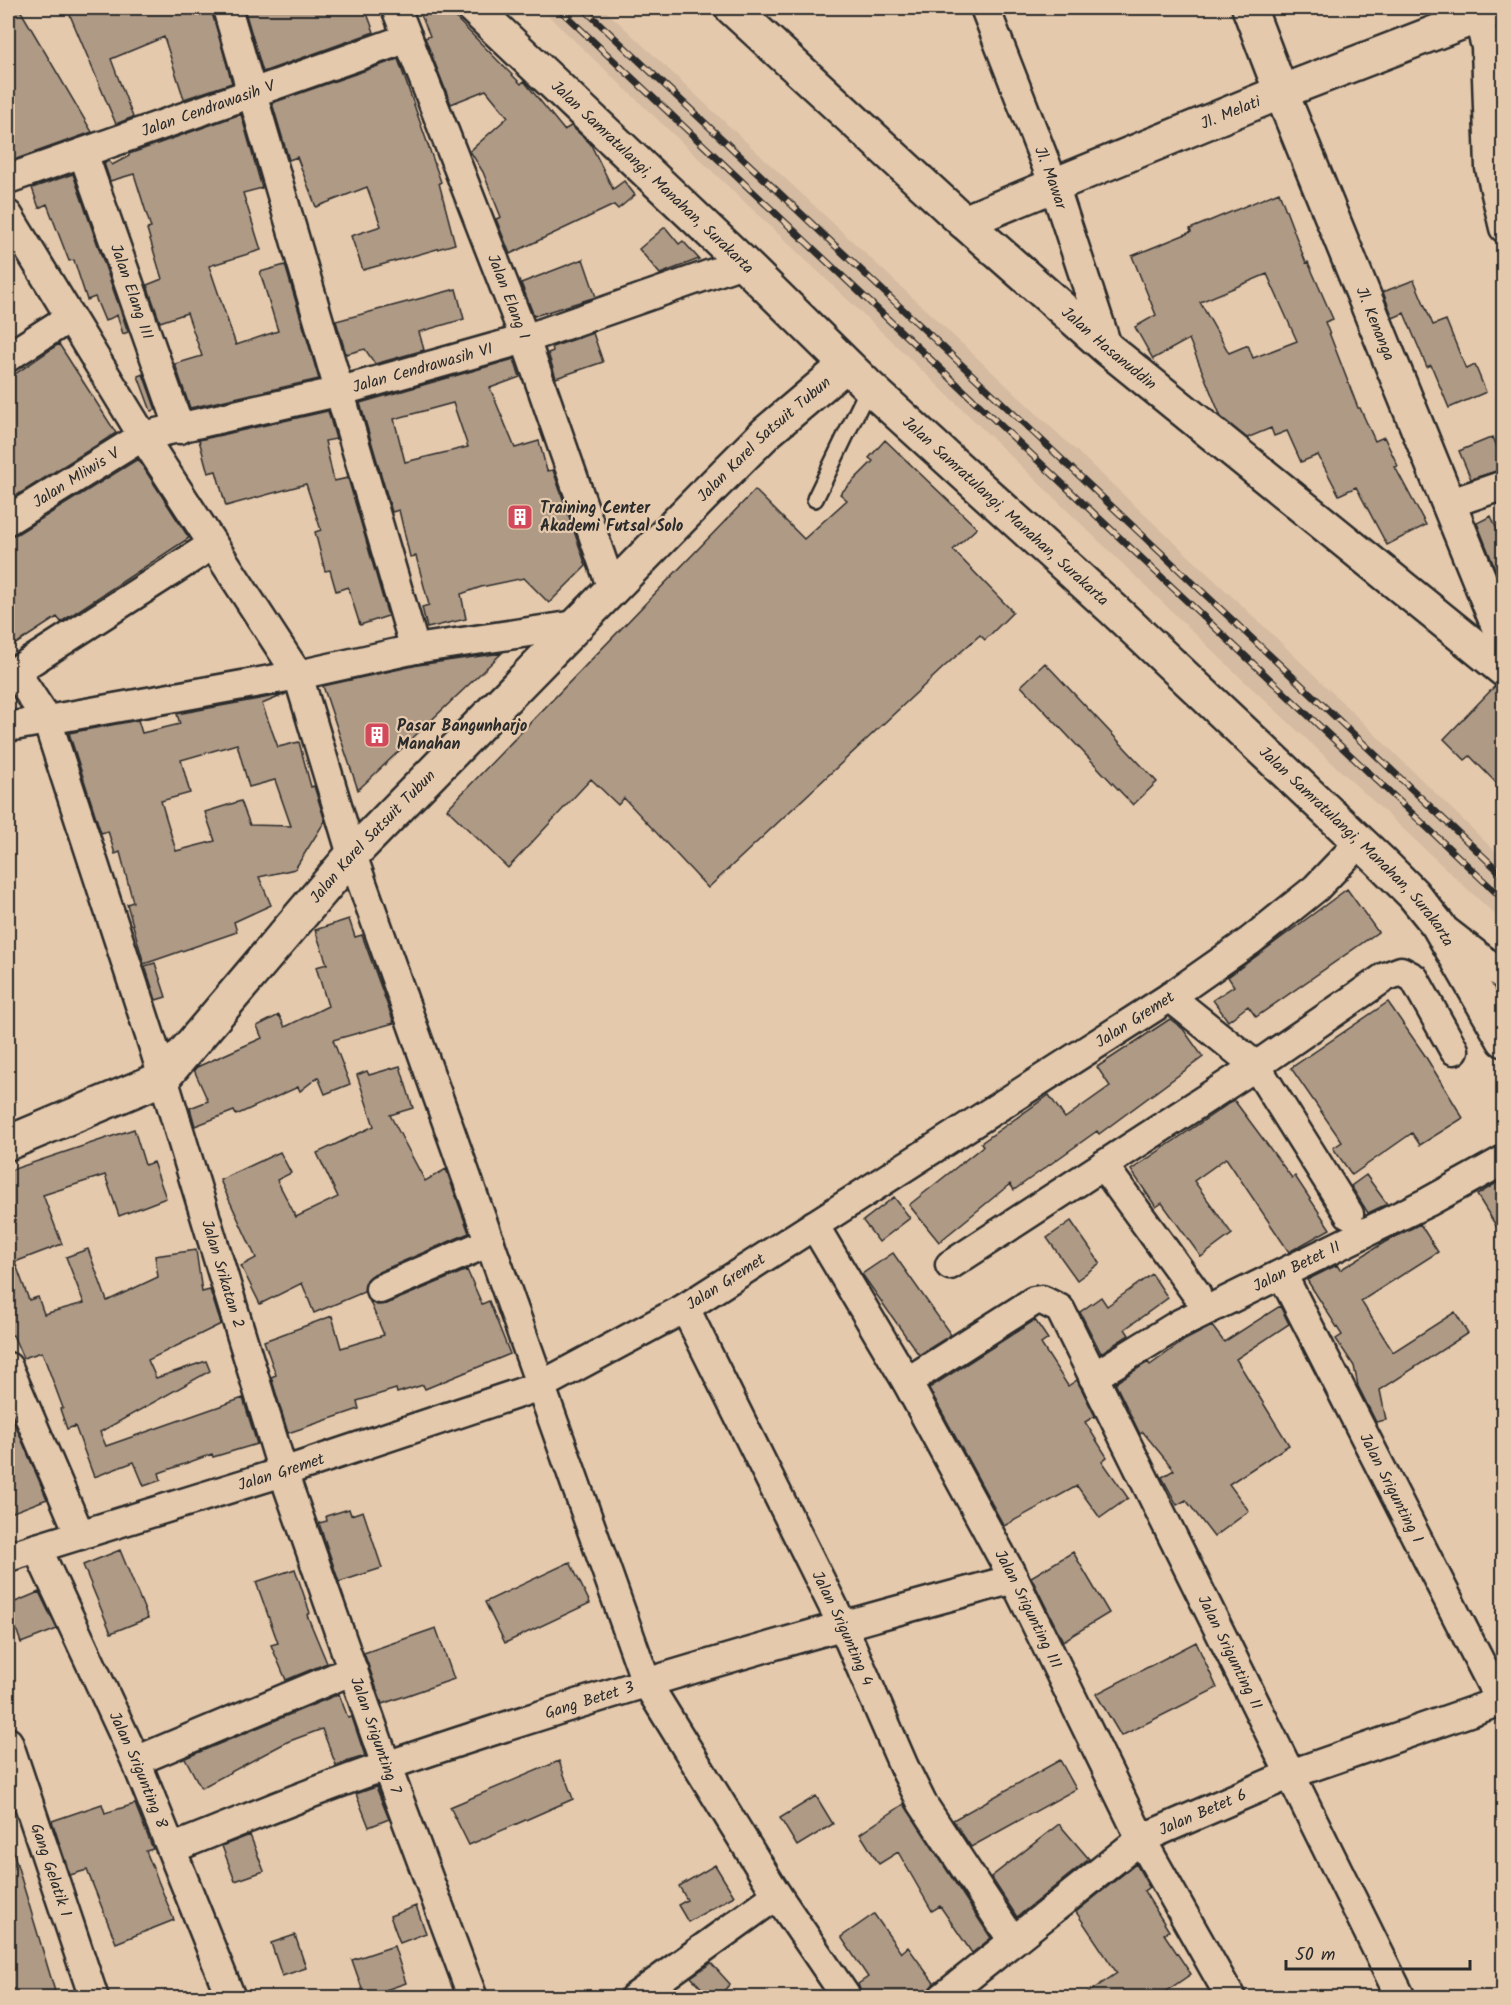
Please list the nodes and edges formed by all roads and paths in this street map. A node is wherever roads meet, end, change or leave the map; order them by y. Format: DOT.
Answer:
graph roads {
  1 [pos="227,8"];
  2 [pos="396,8"];
  3 [pos="474,8"];
  4 [pos="732,8"];
  5 [pos="985,8"];
  6 [pos="1249,8"];
  7 [pos="1485,10"];
  8 [pos="408,38"];
  9 [pos="1281,92"];
  10 [pos="252,93"];
  11 [pos="83,153"];
  12 [pos="8,179"];
  13 [pos="1054,185"];
  14 [pos="964,222"];
  15 [pos="1503,228"];
  16 [pos="12,231"];
  17 [pos="731,267"];
  18 [pos="69,318"];
  19 [pos="525,339"];
  20 [pos="1108,349"];
  21 [pos="8,357"];
  22 [pos="846,365"];
  23 [pos="869,387"];
  24 [pos="341,391"];
  25 [pos="180,429"];
  26 [pos="143,436"];
  27 [pos="1503,485"];
  28 [pos="815,499"];
  29 [pos="1448,504"];
  30 [pos="8,520"];
  31 [pos="212,546"];
  32 [pos="612,589"];
  33 [pos="576,625"];
  34 [pos="1503,640"];
  35 [pos="415,649"];
  36 [pos="1503,670"];
  37 [pos="11,673"];
  38 [pos="296,675"];
  39 [pos="47,720"];
  40 [pos="8,727"];
  41 [pos="1360,842"];
  42 [pos="352,855"];
  43 [pos="1438,925"];
  44 [pos="1503,976"];
  45 [pos="1170,997"];
  46 [pos="1503,1040"];
  47 [pos="1454,1050"];
  48 [pos="1256,1066"];
  49 [pos="163,1078"];
  50 [pos="8,1143"];
  51 [pos="1503,1160"];
  52 [pos="1103,1164"];
  53 [pos="1349,1214"];
  54 [pos="814,1224"];
  55 [pos="490,1242"];
  56 [pos="950,1265"];
  57 [pos="1283,1276"];
  58 [pos="380,1289"];
  59 [pos="1196,1293"];
  60 [pos="685,1308"];
  61 [pos="8,1367"];
  62 [pos="1093,1377"];
  63 [pos="907,1382"];
  64 [pos="540,1386"];
  65 [pos="282,1472"];
  66 [pos="80,1535"];
  67 [pos="37,1548"];
  68 [pos="8,1557"];
  69 [pos="1014,1579"];
  70 [pos="842,1624"];
  71 [pos="353,1670"];
  72 [pos="646,1682"];
  73 [pos="1502,1701"];
  74 [pos="8,1742"];
  75 [pos="136,1761"];
  76 [pos="386,1765"];
  77 [pos="1291,1774"];
  78 [pos="1141,1839"];
  79 [pos="173,1848"];
  80 [pos="777,1895"];
  81 [pos="1013,1941"];
  82 [pos="647,1994"];
  83 [pos="1221,1994"];
  84 [pos="94,1998"];
  85 [pos="231,1998"];
  86 [pos="473,1998"];
  87 [pos="847,1998"];
  88 [pos="942,1998"];
  89 [pos="1401,1998"];
  1 -- 10 [label="street"];
  2 -- 8 [label="street, Jalan Elang I"];
  3 -- 22 [label="main road, Jalan Samratulangi, Manahan, Surakarta"];
  4 -- 14 [label="main road, Jalan Hasanuddin"];
  5 -- 13 [label="street, Jl. Mawar"];
  6 -- 9 [label="main road, Jl. Kenanga"];
  7 -- 9 [label="main road, Jl. Melati"];
  7 -- 15 [label="street"];
  8 -- 10 [label="street, Jalan Cendrawasih V"];
  8 -- 19 [label="street, Jalan Elang I"];
  9 -- 13 [label="main road, Jl. Melati"];
  9 -- 29 [label="main road, Jl. Kenanga"];
  10 -- 11 [label="street, Jalan Cendrawasih V"];
  10 -- 24 [label="street"];
  11 -- 12 [label="street, Jalan Cendrawasih V"];
  11 -- 25 [label="street, Jalan Elang III"];
  13 -- 14 [label="main road, Jl. Melati"];
  13 -- 20 [label="street, Jl. Mawar"];
  14 -- 20 [label="main road, Jalan Hasanuddin"];
  16 -- 18 [label="street"];
  17 -- 19 [label="street, Jalan Cendrawasih VI"];
  18 -- 21 [label="street"];
  18 -- 26 [label="street"];
  19 -- 24 [label="street, Jalan Cendrawasih VI"];
  19 -- 32 [label="street, Jalan Elang I"];
  20 -- 36 [label="main road, Jalan Hasanuddin"];
  22 -- 23 [label="main road, Jalan Samratulangi, Manahan, Surakarta"];
  22 -- 32 [label="main road, Jalan Karel Satsuit Tubun"];
  23 -- 28 [label="lane"];
  23 -- 41 [label="main road, Jalan Samratulangi, Manahan, Surakarta"];
  24 -- 25 [label="street, Jalan Cendrawasih VI"];
  24 -- 35 [label="street"];
  25 -- 26 [label="street, Jalan Cendrawasih VI"];
  26 -- 30 [label="street, Jalan Mliwis V"];
  26 -- 31 [label="street"];
  27 -- 29 [label="street"];
  29 -- 34 [label="main road, Jl. Kenanga"];
  31 -- 37 [label="street"];
  31 -- 38 [label="street"];
  32 -- 33 [label="main road, Jalan Karel Satsuit Tubun"];
  33 -- 35 [label="street"];
  33 -- 42 [label="main road, Jalan Karel Satsuit Tubun"];
  35 -- 38 [label="street"];
  37 -- 39 [label="street, Jalan Srikatan 2"];
  38 -- 39 [label="street"];
  38 -- 42 [label="street"];
  39 -- 40 [label="street"];
  39 -- 49 [label="street, Jalan Srikatan 2"];
  41 -- 43 [label="main road, Jalan Samratulangi, Manahan, Surakarta"];
  41 -- 45 [label="street, Jalan Gremet"];
  42 -- 49 [label="main road, Jalan Karel Satsuit Tubun"];
  42 -- 55 [label="street"];
  43 -- 44 [label="street"];
  43 -- 46 [label="main road, Jalan Samratulangi, Manahan, Surakarta"];
  45 -- 48 [label="street"];
  45 -- 54 [label="street, Jalan Gremet"];
  47 -- 48 [label="street"];
  48 -- 52 [label="street"];
  48 -- 53 [label="street"];
  49 -- 50 [label="main road, Jalan Karel Satsuit Tubun"];
  49 -- 65 [label="street, Jalan Srikatan 2"];
  51 -- 57 [label="street, Jalan Betet II"];
  52 -- 56 [label="street"];
  52 -- 59 [label="street"];
  54 -- 60 [label="street, Jalan Gremet"];
  54 -- 63 [label="street, Jalan Srigunting III"];
  55 -- 58 [label="street"];
  55 -- 64 [label="street"];
  57 -- 62 [label="street, Jalan Betet II"];
  57 -- 73 [label="street, Jalan Srigunting 1"];
  60 -- 64 [label="street, Jalan Gremet"];
  60 -- 70 [label="street, Jalan Srigunting 4"];
  61 -- 66 [label="street"];
  62 -- 63 [label="street, Jalan Srigunting II"];
  62 -- 77 [label="street, Jalan Srigunting II"];
  63 -- 69 [label="street, Jalan Srigunting III"];
  64 -- 65 [label="street, Jalan Gremet"];
  64 -- 72 [label="street"];
  65 -- 66 [label="street, Jalan Gremet"];
  65 -- 71 [label="street, Jalan Srigunting 7"];
  66 -- 67 [label="street, Jalan Gremet"];
  67 -- 68 [label="street, Jalan Gremet"];
  67 -- 75 [label="street, Jalan Srigunting 8"];
  69 -- 70 [label="street, Gang Betet 3"];
  69 -- 78 [label="street, Jalan Srigunting III"];
  70 -- 72 [label="street, Gang Betet 3"];
  70 -- 81 [label="street, Jalan Srigunting 4"];
  71 -- 75 [label="street"];
  71 -- 76 [label="street, Jalan Srigunting 7"];
  72 -- 76 [label="street, Gang Betet 3"];
  72 -- 80 [label="street"];
  73 -- 77 [label="street, Jalan Betet 6"];
  74 -- 84 [label="street, Gang Gelatik 1"];
  75 -- 79 [label="street, Jalan Srigunting 8"];
  76 -- 79 [label="street, Gang Betet 3"];
  76 -- 86 [label="street, Jalan Srigunting 7"];
  77 -- 78 [label="street, Jalan Betet 6"];
  77 -- 89 [label="street, Jalan Srigunting II"];
  78 -- 81 [label="street, Jalan Betet 6"];
  78 -- 83 [label="street, Jalan Srigunting III"];
  79 -- 85 [label="street, Jalan Srigunting 8"];
  80 -- 82 [label="street"];
  80 -- 87 [label="street"];
  81 -- 88 [label="street, Jalan Betet 6"];
}
